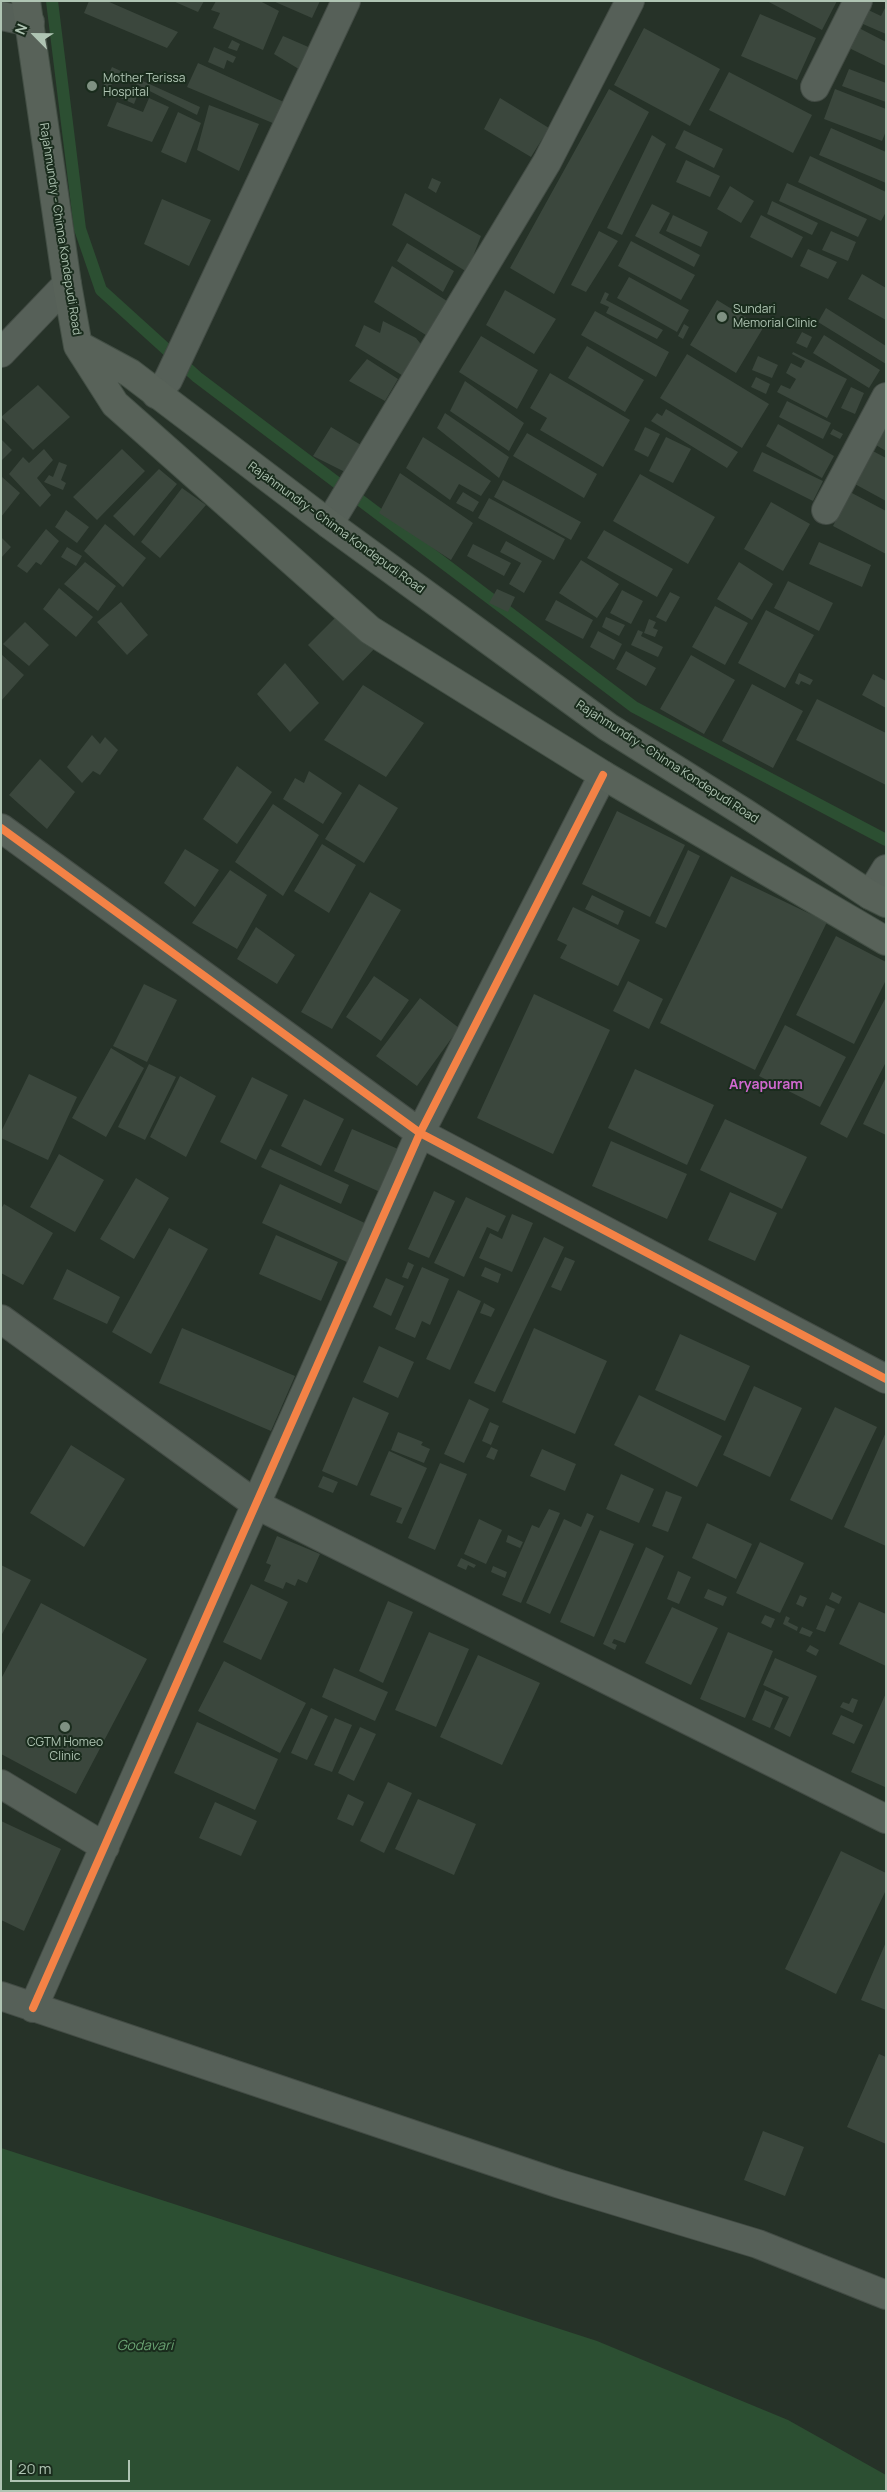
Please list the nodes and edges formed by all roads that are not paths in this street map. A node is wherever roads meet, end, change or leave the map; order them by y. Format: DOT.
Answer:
graph roads {
  1 [pos="346,1"];
  2 [pos="630,1"];
  3 [pos="858,1"];
  4 [pos="28,11"];
  5 [pos="1,16"];
  6 [pos="815,86"];
  7 [pos="67,284"];
  8 [pos="78,346"];
  9 [pos="1,353"];
  10 [pos="156,394"];
  11 [pos="886,397"];
  12 [pos="826,510"];
  13 [pos="329,524"];
  14 [pos="603,775"];
  15 [pos="1,828"];
  16 [pos="886,869"];
  17 [pos="878,899"];
  18 [pos="886,941"];
  19 [pos="420,1133"];
  20 [pos="1,1319"];
  21 [pos="886,1379"];
  22 [pos="257,1505"];
  23 [pos="1,1784"];
  24 [pos="886,1819"];
  25 [pos="105,1847"];
  26 [pos="1,1996"];
  27 [pos="33,2008"];
  28 [pos="886,2295"];
  1 -- 10 [label="street"];
  2 -- 13 [label="street"];
  3 -- 6 [label="street"];
  4 -- 5 [label="street"];
  4 -- 7 [label="main road, Rajahmundry - Chinna Kondepudi Road"];
  7 -- 8 [label="main road, Rajahmundry - Chinna Kondepudi Road"];
  7 -- 9 [label="street"];
  8 -- 10 [label="main road, Rajahmundry - Chinna Kondepudi Road"];
  8 -- 14 [label="main road"];
  10 -- 13 [label="main road, Rajahmundry - Chinna Kondepudi Road"];
  11 -- 12 [label="street"];
  13 -- 17 [label="main road, Rajahmundry - Chinna Kondepudi Road"];
  14 -- 18 [label="main road"];
  14 -- 19 [label="street"];
  15 -- 19 [label="street"];
  16 -- 17 [label="street"];
  19 -- 21 [label="street"];
  19 -- 22 [label="street"];
  20 -- 22 [label="street"];
  22 -- 24 [label="street"];
  22 -- 25 [label="street"];
  23 -- 25 [label="street"];
  25 -- 27 [label="street"];
  26 -- 27 [label="street"];
  27 -- 28 [label="street"];
}
